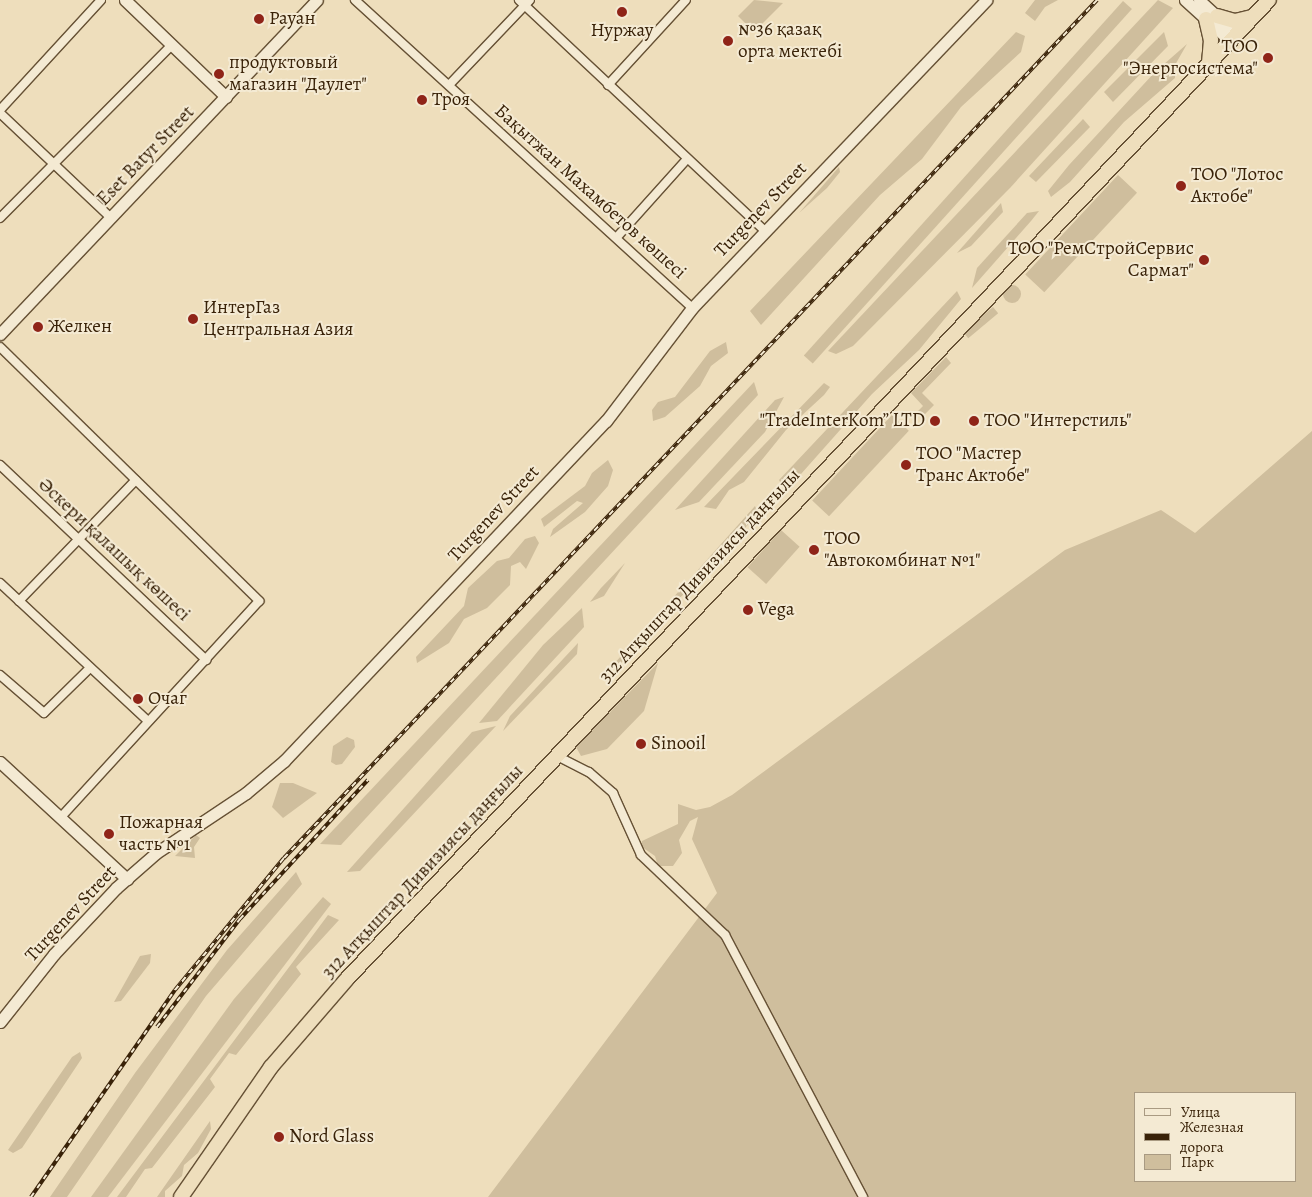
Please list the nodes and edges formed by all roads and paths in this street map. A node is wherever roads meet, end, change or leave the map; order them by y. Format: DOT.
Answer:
graph roads {
  1 [pos="101,0"];
  2 [pos="125,0"];
  3 [pos="317,0"];
  4 [pos="355,0"];
  5 [pos="686,0"];
  6 [pos="986,0"];
  7 [pos="1185,0"];
  8 [pos="1199,0"];
  9 [pos="1269,0"];
  10 [pos="525,2"];
  11 [pos="1253,17"];
  12 [pos="1211,18"];
  13 [pos="1233,38"];
  14 [pos="172,45"];
  15 [pos="1208,64"];
  16 [pos="449,85"];
  17 [pos="608,85"];
  18 [pos="226,97"];
  19 [pos="0,112"];
  20 [pos="687,159"];
  21 [pos="52,163"];
  22 [pos="0,218"];
  23 [pos="111,218"];
  24 [pos="766,231"];
  25 [pos="617,237"];
  26 [pos="692,308"];
  27 [pos="0,334"];
  28 [pos="0,347"];
  29 [pos="0,464"];
  30 [pos="136,480"];
  31 [pos="78,538"];
  32 [pos="0,583"];
  33 [pos="19,600"];
  34 [pos="206,660"];
  35 [pos="90,668"];
  36 [pos="0,675"];
  37 [pos="147,720"];
  38 [pos="557,756"];
  39 [pos="0,762"];
  40 [pos="61,817"];
  41 [pos="127,879"];
  42 [pos="0,1022"];
  43 [pos="181,1197"];
  44 [pos="863,1197"];
  1 -- 19 [label="street"];
  2 -- 14 [label="main road"];
  3 -- 18 [label="main road, Eset Batyr Street"];
  4 -- 16 [label="street, Бақытжан Махамбетов көшесі"];
  5 -- 17 [label="street"];
  6 -- 24 [label="main road, Turgenev Street"];
  7 -- 12 [label="main road"];
  8 -- 12 [label="main road"];
  9 -- 11 [label="highway, 312 Атқыштар Дивизиясы даңғылы"];
  10 -- 16 [label="street"];
  10 -- 17 [label="street"];
  11 -- 12 [label="highway"];
  11 -- 13 [label="highway, 312 Атқыштар Дивизиясы даңғылы"];
  12 -- 13 [label="main road"];
  12 -- 15 [label="highway"];
  13 -- 15 [label="highway, 312 Атқыштар Дивизиясы даңғылы"];
  14 -- 18 [label="main road"];
  14 -- 21 [label="street"];
  15 -- 38 [label="highway, 312 Атқыштар Дивизиясы даңғылы"];
  16 -- 25 [label="street, Бақытжан Махамбетов көшесі"];
  17 -- 20 [label="street"];
  18 -- 23 [label="main road, Eset Batyr Street"];
  19 -- 21 [label="street"];
  20 -- 24 [label="street"];
  20 -- 25 [label="street"];
  21 -- 22 [label="street"];
  21 -- 23 [label="street"];
  23 -- 27 [label="main road, Eset Batyr Street"];
  24 -- 26 [label="main road, Turgenev Street"];
  25 -- 26 [label="street, Бақытжан Махамбетов көшесі"];
  26 -- 41 [label="main road, Turgenev Street"];
  28 -- 30 [label="street"];
  29 -- 31 [label="street, Әскери қалашық көшесі"];
  30 -- 31 [label="street"];
  30 -- 34 [label="street"];
  31 -- 33 [label="street"];
  31 -- 34 [label="street, Әскери қалашық көшесі"];
  32 -- 33 [label="street"];
  33 -- 35 [label="street"];
  34 -- 37 [label="street"];
  35 -- 36 [label="street"];
  35 -- 37 [label="street"];
  37 -- 40 [label="street"];
  38 -- 43 [label="highway, 312 Атқыштар Дивизиясы даңғылы"];
  38 -- 44 [label="street"];
  39 -- 40 [label="main road"];
  40 -- 41 [label="main road"];
  41 -- 42 [label="main road, Turgenev Street"];
}
